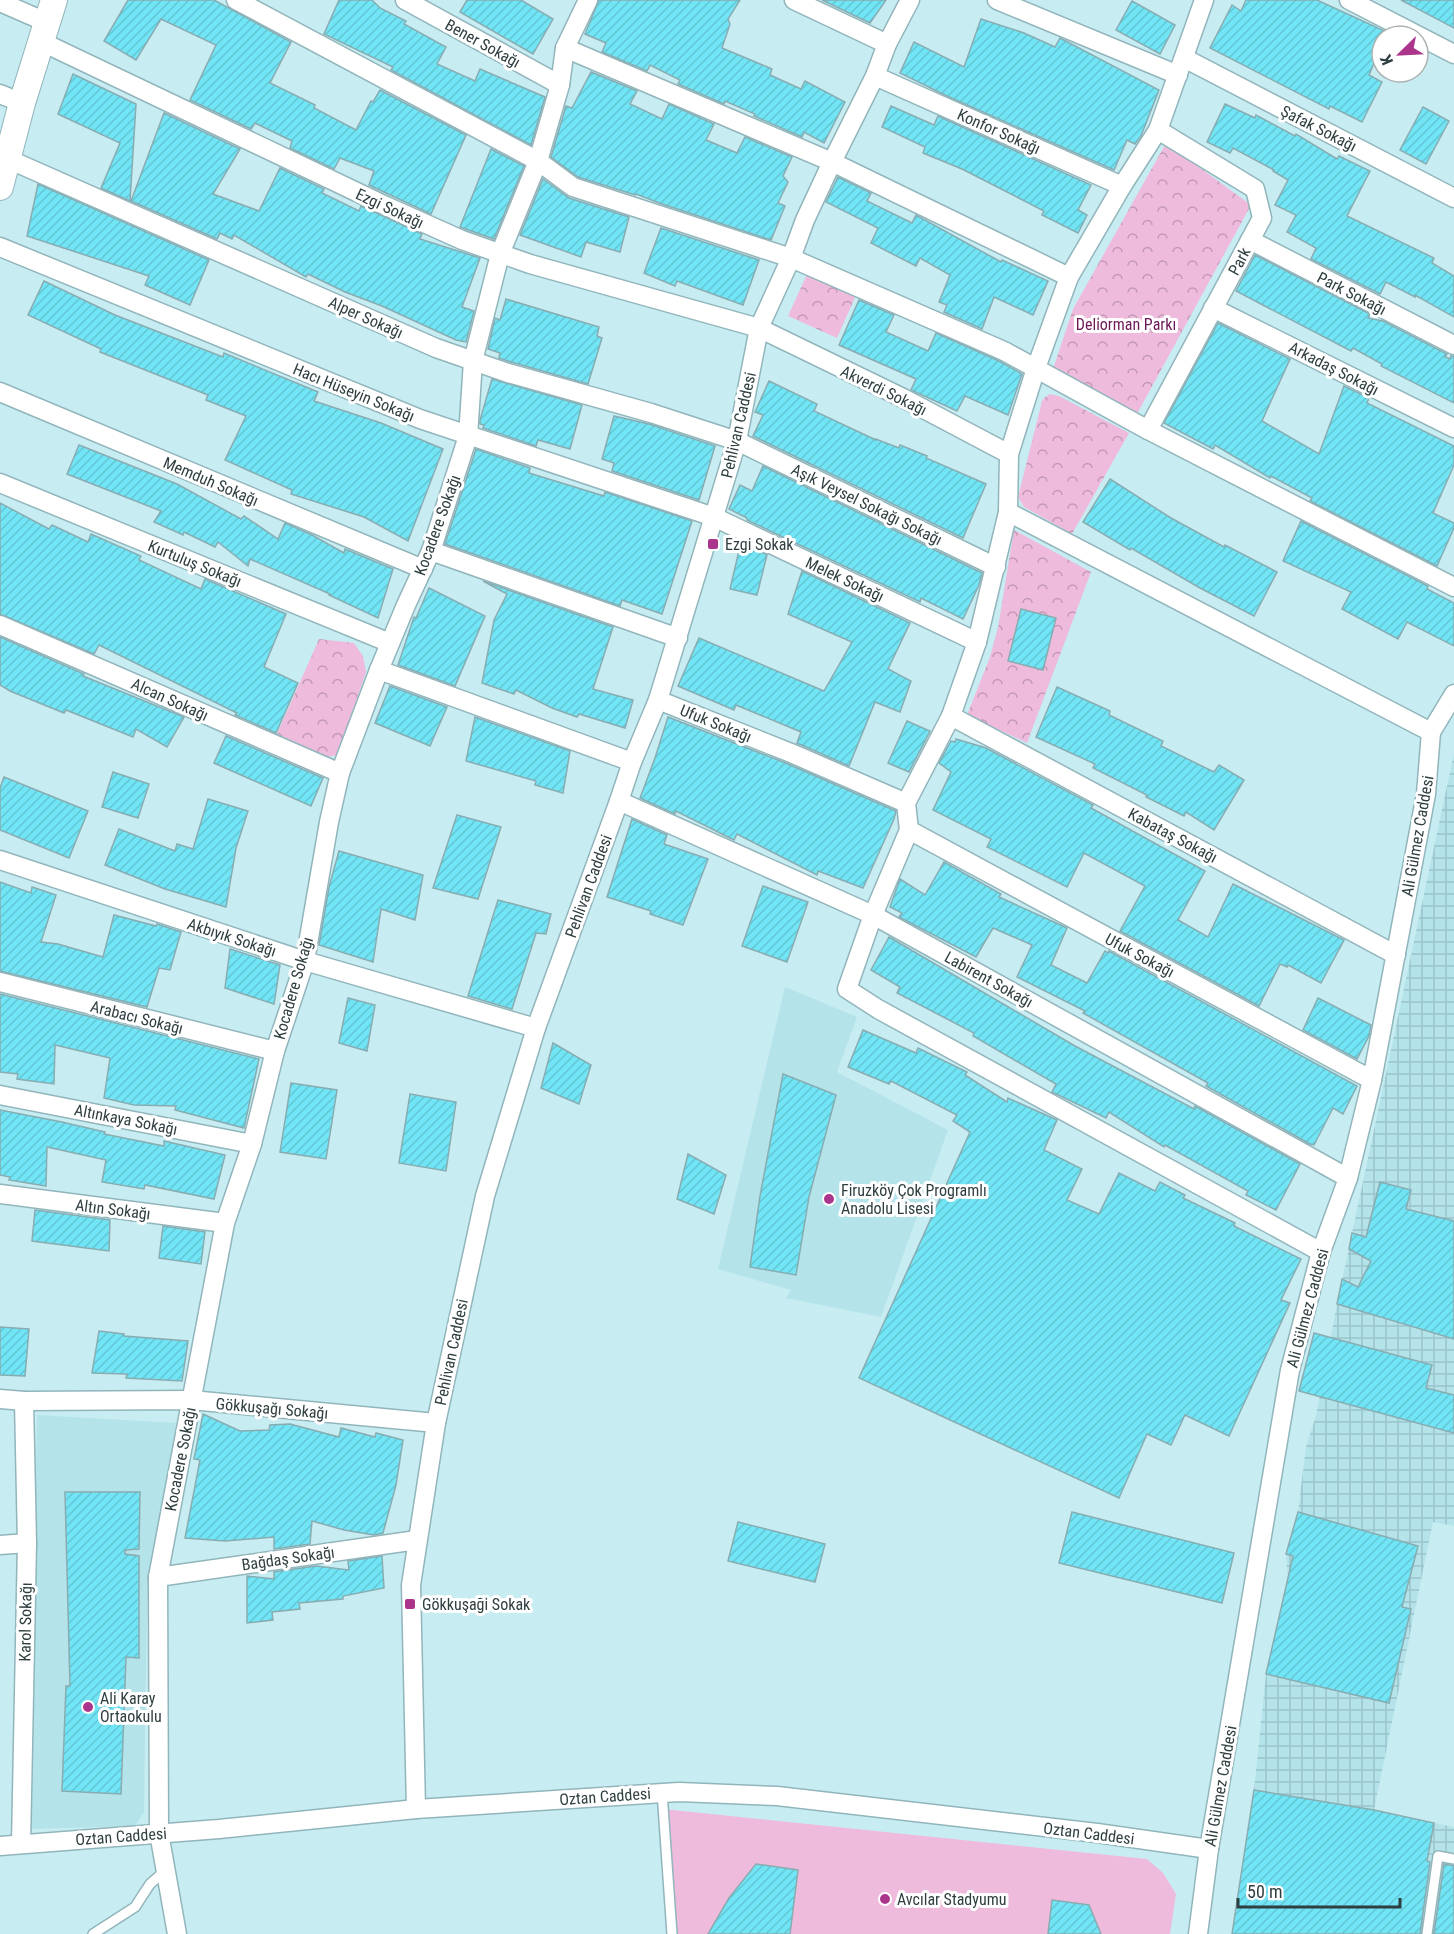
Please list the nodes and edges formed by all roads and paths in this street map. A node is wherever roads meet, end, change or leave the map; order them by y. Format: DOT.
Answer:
graph roads {
  1 [pos="236,0"];
  2 [pos="405,0"];
  3 [pos="588,0"];
  4 [pos="794,0"];
  5 [pos="909,0"];
  6 [pos="997,0"];
  7 [pos="1204,0"];
  8 [pos="1349,0"];
  9 [pos="0,3"];
  10 [pos="46,21"];
  11 [pos="887,44"];
  12 [pos="565,48"];
  13 [pos="1454,54"];
  14 [pos="1181,67"];
  15 [pos="875,76"];
  16 [pos="560,85"];
  17 [pos="11,99"];
  18 [pos="1158,130"];
  19 [pos="8,159"];
  20 [pos="538,161"];
  21 [pos="831,162"];
  22 [pos="1122,186"];
  23 [pos="0,187"];
  24 [pos="1454,198"];
  25 [pos="1250,240"];
  26 [pos="0,248"];
  27 [pos="500,254"];
  28 [pos="792,258"];
  29 [pos="1069,278"];
  30 [pos="1214,308"];
  31 [pos="759,328"];
  32 [pos="1454,345"];
  33 [pos="473,361"];
  34 [pos="1036,368"];
  35 [pos="0,392"];
  36 [pos="1454,428"];
  37 [pos="1148,430"];
  38 [pos="468,435"];
  39 [pos="737,441"];
  40 [pos="1009,454"];
  41 [pos="0,483"];
  42 [pos="1008,512"];
  43 [pos="714,517"];
  44 [pos="431,550"];
  45 [pos="996,567"];
  46 [pos="423,569"];
  47 [pos="1454,587"];
  48 [pos="0,626"];
  49 [pos="678,639"];
  50 [pos="977,642"];
  51 [pos="390,643"];
  52 [pos="379,670"];
  53 [pos="1454,694"];
  54 [pos="658,700"];
  55 [pos="951,716"];
  56 [pos="1431,732"];
  57 [pos="632,762"];
  58 [pos="340,773"];
  59 [pos="620,801"];
  60 [pos="906,803"];
  61 [pos="909,830"];
  62 [pos="0,860"];
  63 [pos="873,915"];
  64 [pos="1396,955"];
  65 [pos="304,962"];
  66 [pos="0,982"];
  67 [pos="536,1028"];
  68 [pos="275,1051"];
  69 [pos="1372,1080"];
  70 [pos="0,1095"];
  71 [pos="252,1144"];
  72 [pos="1348,1178"];
  73 [pos="0,1194"];
  74 [pos="225,1223"];
  75 [pos="1321,1252"];
  76 [pos="0,1399"];
  77 [pos="191,1400"];
  78 [pos="24,1401"];
  79 [pos="436,1423"];
  80 [pos="417,1540"];
  81 [pos="27,1543"];
  82 [pos="0,1545"];
  83 [pos="158,1577"];
  84 [pos="662,1792"];
  85 [pos="416,1809"];
  86 [pos="159,1833"];
  87 [pos="21,1844"];
  88 [pos="0,1846"];
  89 [pos="1209,1849"];
  90 [pos="1454,1858"];
  91 [pos="166,1870"];
  92 [pos="93,1934"];
  93 [pos="177,1934"];
  94 [pos="672,1934"];
  95 [pos="1198,1934"];
  96 [pos="1427,1934"];
  1 -- 20 [label="street"];
  2 -- 16 [label="street, Bener Sokağı"];
  3 -- 12 [label="street, Kocadere Sokağı"];
  4 -- 11 [label="street"];
  5 -- 11 [label="street, Pehlivan Caddesi"];
  6 -- 14 [label="street, Şafak Sokağı"];
  7 -- 14 [label="street"];
  8 -- 13 [label="street"];
  9 -- 10 [label="street, Ezgi Sokağı"];
  10 -- 17 [label="main road"];
  10 -- 27 [label="street, Ezgi Sokağı"];
  11 -- 15 [label="street, Pehlivan Caddesi"];
  12 -- 16 [label="street, Kocadere Sokağı"];
  12 -- 21 [label="street"];
  14 -- 18 [label="street"];
  14 -- 24 [label="street, Şafak Sokağı"];
  15 -- 21 [label="street, Pehlivan Caddesi"];
  15 -- 22 [label="street, Konfor Sokağı"];
  16 -- 20 [label="street, Kocadere Sokağı"];
  17 -- 19 [label="main road"];
  18 -- 22 [label="street"];
  18 -- 25 [label="street, Park"];
  19 -- 23 [label="main road"];
  19 -- 33 [label="street, Alper Sokağı"];
  20 -- 27 [label="street, Kocadere Sokağı"];
  20 -- 28 [label="street"];
  21 -- 28 [label="street, Pehlivan Caddesi"];
  21 -- 29 [label="street"];
  22 -- 29 [label="street"];
  25 -- 30 [label="street, Park"];
  25 -- 32 [label="street, Park Sokağı"];
  26 -- 38 [label="street, Hacı Hüseyin Sokağı"];
  27 -- 31 [label="street, Ezgi Sokağı"];
  27 -- 33 [label="street, Kocadere Sokağı"];
  28 -- 31 [label="street, Pehlivan Caddesi"];
  28 -- 34 [label="street"];
  29 -- 34 [label="street"];
  30 -- 36 [label="street, Arkadaş Sokağı"];
  30 -- 37 [label="street, Park"];
  31 -- 39 [label="street, Pehlivan Caddesi"];
  31 -- 40 [label="street, Akverdi Sokağı"];
  33 -- 38 [label="street, Kocadere Sokağı"];
  33 -- 39 [label="street, Alper Sokağı"];
  34 -- 37 [label="street"];
  34 -- 40 [label="street"];
  35 -- 46 [label="street, Memduh Sokağı"];
  37 -- 47 [label="street"];
  38 -- 43 [label="street, Hacı Hüseyin Sokağı"];
  38 -- 44 [label="street, Kocadere Sokağı"];
  39 -- 43 [label="street, Pehlivan Caddesi"];
  39 -- 45 [label="street, Aşık Veysel Sokağı Sokağı"];
  40 -- 42 [label="street"];
  41 -- 51 [label="street, Kurtuluş Sokağı"];
  42 -- 45 [label="street"];
  42 -- 56 [label="street"];
  43 -- 49 [label="street, Pehlivan Caddesi"];
  43 -- 50 [label="street, Melek Sokağı"];
  44 -- 46 [label="street, Kocadere Sokağı"];
  44 -- 49 [label="street"];
  45 -- 50 [label="street"];
  46 -- 51 [label="street, Kocadere Sokağı"];
  48 -- 58 [label="street, Alcan Sokağı"];
  49 -- 54 [label="street, Pehlivan Caddesi"];
  50 -- 55 [label="street"];
  51 -- 52 [label="street, Kocadere Sokağı"];
  52 -- 57 [label="street"];
  52 -- 58 [label="street, Kocadere Sokağı"];
  53 -- 56 [label="street, Ali Gülmez Caddesi"];
  54 -- 57 [label="street, Pehlivan Caddesi"];
  54 -- 60 [label="street, Ufuk Sokağı"];
  55 -- 60 [label="street"];
  55 -- 64 [label="street, Kabataş Sokağı"];
  56 -- 64 [label="street, Ali Gülmez Caddesi"];
  57 -- 59 [label="street, Pehlivan Caddesi"];
  58 -- 65 [label="street, Kocadere Sokağı"];
  59 -- 63 [label="street, Labirent Sokağı"];
  59 -- 67 [label="street, Pehlivan Caddesi"];
  60 -- 61 [label="street"];
  61 -- 63 [label="street"];
  61 -- 69 [label="street, Ufuk Sokağı"];
  62 -- 65 [label="street, Akbıyık Sokağı"];
  63 -- 72 [label="street, Labirent Sokağı"];
  63 -- 75 [label="street"];
  64 -- 69 [label="street, Ali Gülmez Caddesi"];
  65 -- 67 [label="street, Akbıyık Sokağı"];
  65 -- 68 [label="street, Kocadere Sokağı"];
  66 -- 68 [label="street, Arabacı Sokağı"];
  67 -- 79 [label="street, Pehlivan Caddesi"];
  68 -- 71 [label="street, Kocadere Sokağı"];
  69 -- 72 [label="street, Ali Gülmez Caddesi"];
  70 -- 71 [label="street, Altınkaya Sokağı"];
  71 -- 74 [label="street, Kocadere Sokağı"];
  72 -- 75 [label="street, Ali Gülmez Caddesi"];
  73 -- 74 [label="street, Altın Sokağı"];
  74 -- 77 [label="street, Kocadere Sokağı"];
  75 -- 89 [label="street, Ali Gülmez Caddesi"];
  76 -- 78 [label="street, Gökkuşağı Sokağı"];
  77 -- 78 [label="street, Gökkuşağı Sokağı"];
  77 -- 79 [label="street, Gökkuşağı Sokağı"];
  77 -- 83 [label="street, Kocadere Sokağı"];
  78 -- 81 [label="street, Karol Sokağı"];
  79 -- 80 [label="street, Pehlivan Caddesi"];
  80 -- 83 [label="street, Bağdaş Sokağı"];
  80 -- 85 [label="street, Pehlivan Caddesi"];
  81 -- 82 [label="street"];
  81 -- 87 [label="street, Karol Sokağı"];
  83 -- 86 [label="street, Kocadere Sokağı"];
  84 -- 85 [label="street, Oztan Caddesi"];
  84 -- 89 [label="street, Oztan Caddesi"];
  84 -- 94 [label="lane"];
  85 -- 86 [label="street, Oztan Caddesi"];
  86 -- 87 [label="street, Oztan Caddesi"];
  86 -- 91 [label="street, Kocadere Sokağı"];
  87 -- 88 [label="street, Oztan Caddesi"];
  89 -- 95 [label="street, Ali Gülmez Caddesi"];
  90 -- 96 [label="lane"];
  91 -- 92 [label="lane"];
  91 -- 93 [label="street, Kocadere Sokağı"];
}
